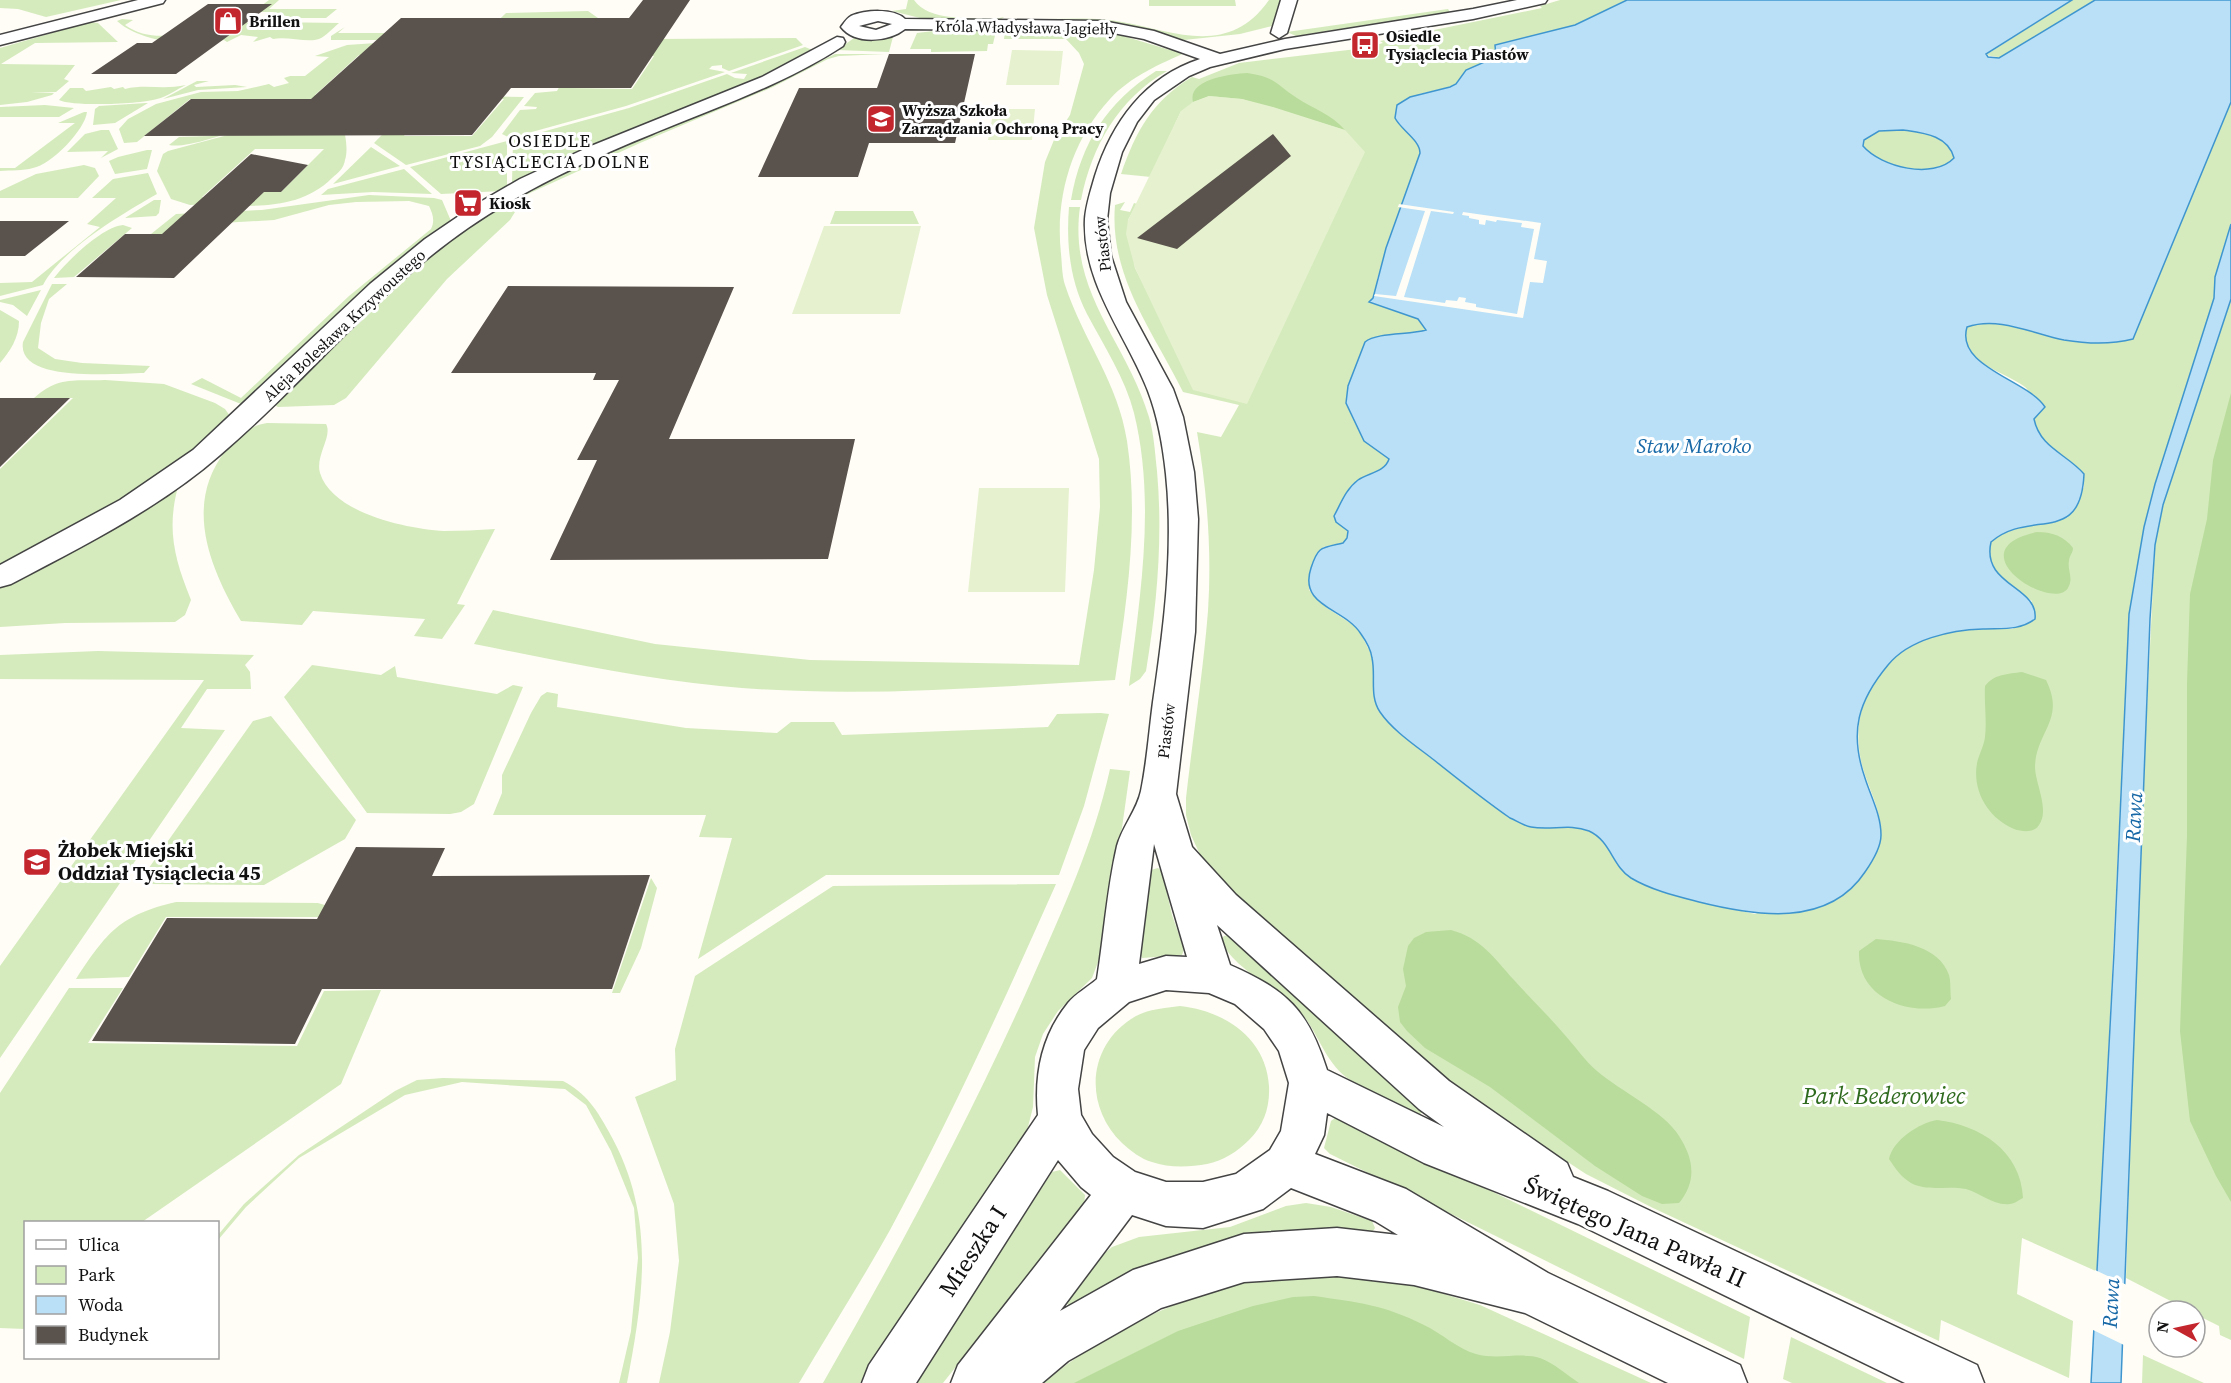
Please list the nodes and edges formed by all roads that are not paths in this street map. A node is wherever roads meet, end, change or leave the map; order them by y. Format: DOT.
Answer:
graph roads {
  1 [pos="136,0"];
  2 [pos="157,0"];
  3 [pos="1289,0"];
  4 [pos="1539,0"];
  5 [pos="901,24"];
  6 [pos="1279,33"];
  7 [pos="0,34"];
  8 [pos="0,40"];
  9 [pos="837,42"];
  10 [pos="1218,58"];
  11 [pos="0,577"];
  12 [pos="1158,794"];
  13 [pos="1178,855"];
  14 [pos="1213,976"];
  15 [pos="1116,988"];
  16 [pos="1310,1083"];
  17 [pos="1060,1119"];
  18 [pos="1286,1165"];
  19 [pos="1123,1190"];
  20 [pos="1592,1207"];
  21 [pos="1532,1290"];
  22 [pos="887,1383"];
  23 [pos="976,1383"];
  24 [pos="1003,1383"];
  25 [pos="1722,1383"];
  26 [pos="1959,1383"];
  1 -- 7 [label="street"];
  2 -- 8 [label="street"];
  3 -- 6 [label="street"];
  4 -- 10 [label="street, Piastów"];
  5 -- 10 [label="street, Króla Władysława Jagiełły"];
  9 -- 11 [label="street, Aleja Bolesława Krzywoustego"];
  10 -- 12 [label="street, Piastów"];
  12 -- 13 [label="street, Piastów"];
  12 -- 15 [label="street, Piastów"];
  13 -- 14 [label="street, Piastów"];
  13 -- 20 [label="street"];
  14 -- 15 [label="street"];
  14 -- 16 [label="street"];
  15 -- 17 [label="street"];
  16 -- 18 [label="street"];
  16 -- 20 [label="street, Świętego Jana Pawła II"];
  17 -- 19 [label="street"];
  17 -- 22 [label="street, Mieszka I"];
  18 -- 19 [label="street"];
  18 -- 21 [label="street"];
  19 -- 23 [label="street"];
  20 -- 26 [label="street, Świętego Jana Pawła II"];
  21 -- 24 [label="street"];
  21 -- 25 [label="street"];
}
